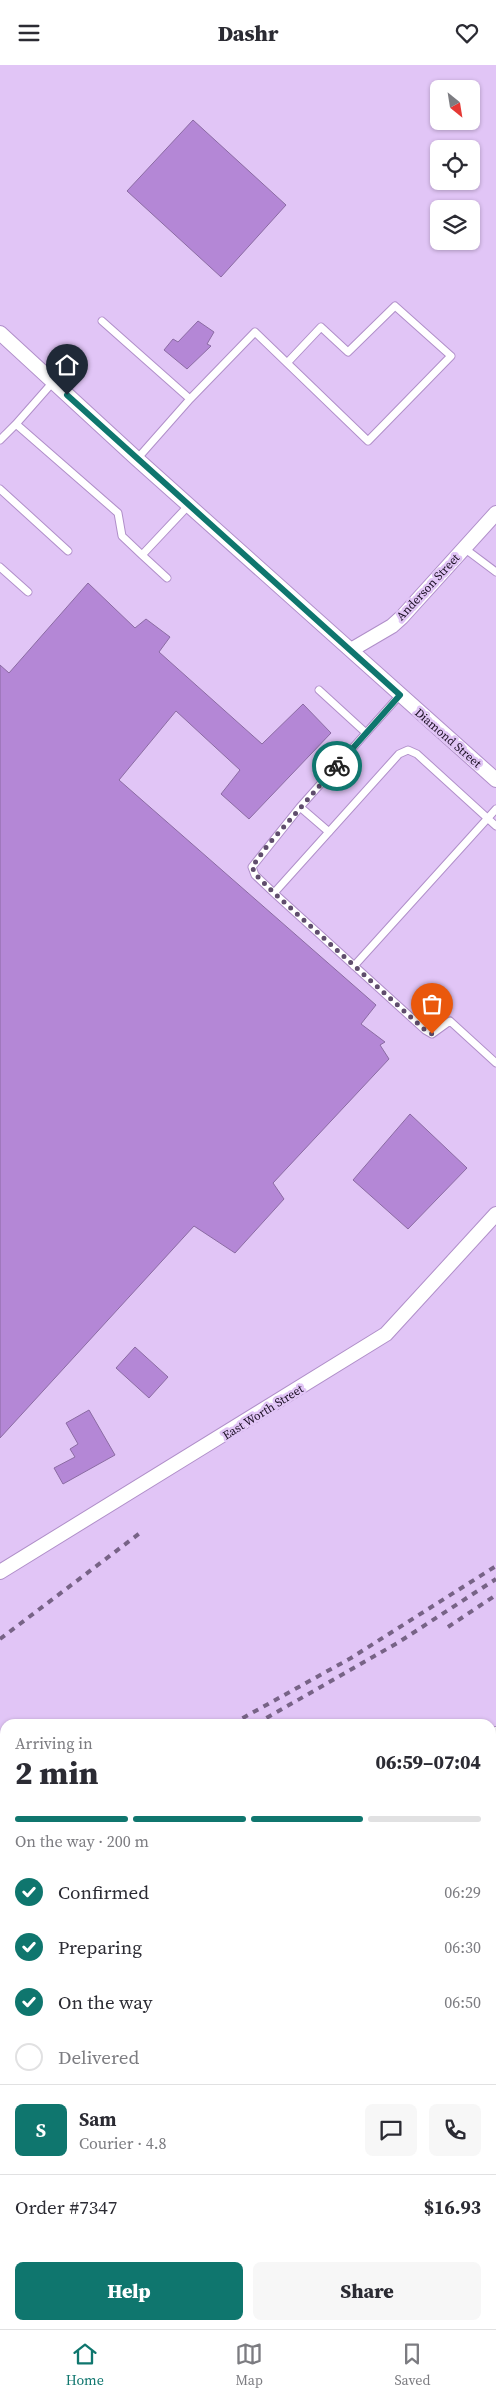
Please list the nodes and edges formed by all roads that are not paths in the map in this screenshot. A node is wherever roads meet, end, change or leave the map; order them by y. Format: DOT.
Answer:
graph roads {
  1 [pos="102,321"];
  2 [pos="0,333"];
  3 [pos="287,363"];
  4 [pos="53,382"];
  5 [pos="190,399"];
  6 [pos="16,424"];
  7 [pos="0,440"];
  8 [pos="137,459"];
  9 [pos="0,489"];
  10 [pos="189,505"];
  11 [pos="496,513"];
  12 [pos="464,548"];
  13 [pos="68,551"];
  14 [pos="142,555"];
  15 [pos="0,567"];
  16 [pos="496,572"];
  17 [pos="167,578"];
  18 [pos="28,592"];
  19 [pos="351,650"];
  20 [pos="319,690"];
  21 [pos="400,695"];
  22 [pos="366,733"];
  23 [pos="496,780"];
  24 [pos="300,807"];
  25 [pos="496,809"];
  26 [pos="488,819"];
  27 [pos="496,826"];
  28 [pos="329,832"];
  29 [pos="274,893"];
  30 [pos="354,966"];
  31 [pos="496,1063"];
  32 [pos="496,1214"];
  33 [pos="0,1572"];
  1 -- 5 [label="lane"];
  2 -- 4 [label="street, Diamond Street"];
  3 -- 3 [label="lane"];
  3 -- 5 [label="lane"];
  4 -- 6 [label="lane"];
  4 -- 8 [label="street, Diamond Street"];
  5 -- 8 [label="lane"];
  6 -- 7 [label="lane"];
  6 -- 14 [label="lane"];
  8 -- 10 [label="street, Diamond Street"];
  9 -- 13 [label="lane"];
  10 -- 14 [label="lane"];
  10 -- 19 [label="street, Diamond Street"];
  11 -- 12 [label="street, Anderson Street"];
  12 -- 16 [label="lane"];
  12 -- 19 [label="street, Anderson Street"];
  14 -- 17 [label="lane"];
  15 -- 18 [label="lane"];
  19 -- 21 [label="street, Diamond Street"];
  20 -- 22 [label="lane"];
  21 -- 22 [label="lane"];
  21 -- 23 [label="street, Diamond Street"];
  22 -- 24 [label="lane"];
  24 -- 28 [label="lane"];
  24 -- 29 [label="lane"];
  25 -- 26 [label="lane"];
  26 -- 27 [label="lane"];
  26 -- 28 [label="lane"];
  26 -- 30 [label="lane"];
  28 -- 29 [label="lane"];
  29 -- 30 [label="lane"];
  30 -- 31 [label="lane"];
  32 -- 33 [label="street, East Worth Street"];
}
